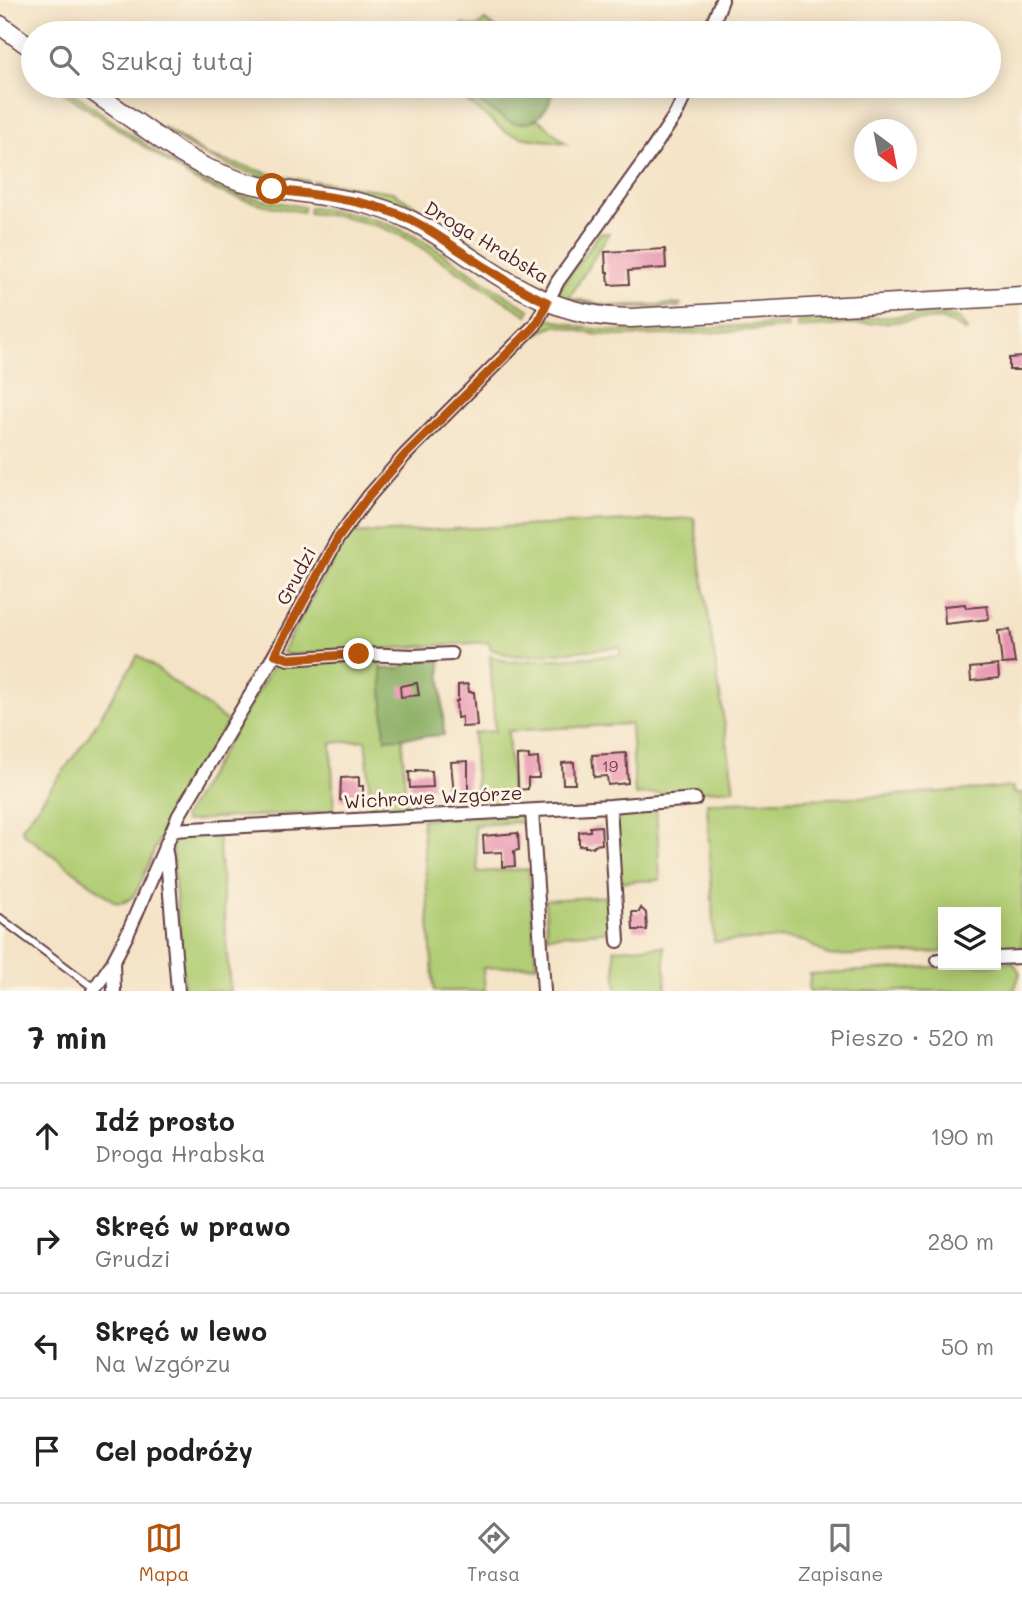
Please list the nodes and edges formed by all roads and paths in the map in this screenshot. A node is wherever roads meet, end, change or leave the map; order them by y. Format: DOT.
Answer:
graph roads {
  1 [pos="722,0"];
  2 [pos="714,21"];
  3 [pos="0,25"];
  4 [pos="21,40"];
  5 [pos="102,98"];
  6 [pos="683,98"];
  7 [pos="1022,296"];
  8 [pos="547,302"];
  9 [pos="275,654"];
  10 [pos="451,654"];
  11 [pos="695,799"];
  12 [pos="610,806"];
  13 [pos="532,811"];
  14 [pos="173,830"];
  15 [pos="165,847"];
  16 [pos="0,918"];
  17 [pos="618,941"];
  18 [pos="1022,957"];
  19 [pos="1001,958"];
  20 [pos="113,962"];
  21 [pos="94,990"];
  22 [pos="114,991"];
  23 [pos="178,991"];
  24 [pos="544,991"];
  1 -- 2 [label="street"];
  3 -- 4 [label="street"];
  5 -- 8 [label="street, Droga Hrabska"];
  6 -- 8 [label="street, Grudzi"];
  7 -- 8 [label="street, Droga Hrabska"];
  8 -- 9 [label="street, Grudzi"];
  9 -- 10 [label="street"];
  9 -- 14 [label="street, Grudzi"];
  11 -- 12 [label="street, Wichrowe Wzgórze"];
  12 -- 13 [label="street, Wichrowe Wzgórze"];
  12 -- 17 [label="street"];
  13 -- 14 [label="street, Wichrowe Wzgórze"];
  13 -- 24 [label="street"];
  14 -- 15 [label="street, Grudzi"];
  15 -- 20 [label="street, Grudzi"];
  15 -- 23 [label="street"];
  16 -- 21 [label="lane"];
  18 -- 19 [label="street"];
  20 -- 21 [label="street, Grudzi"];
  20 -- 22 [label="street"];
}
